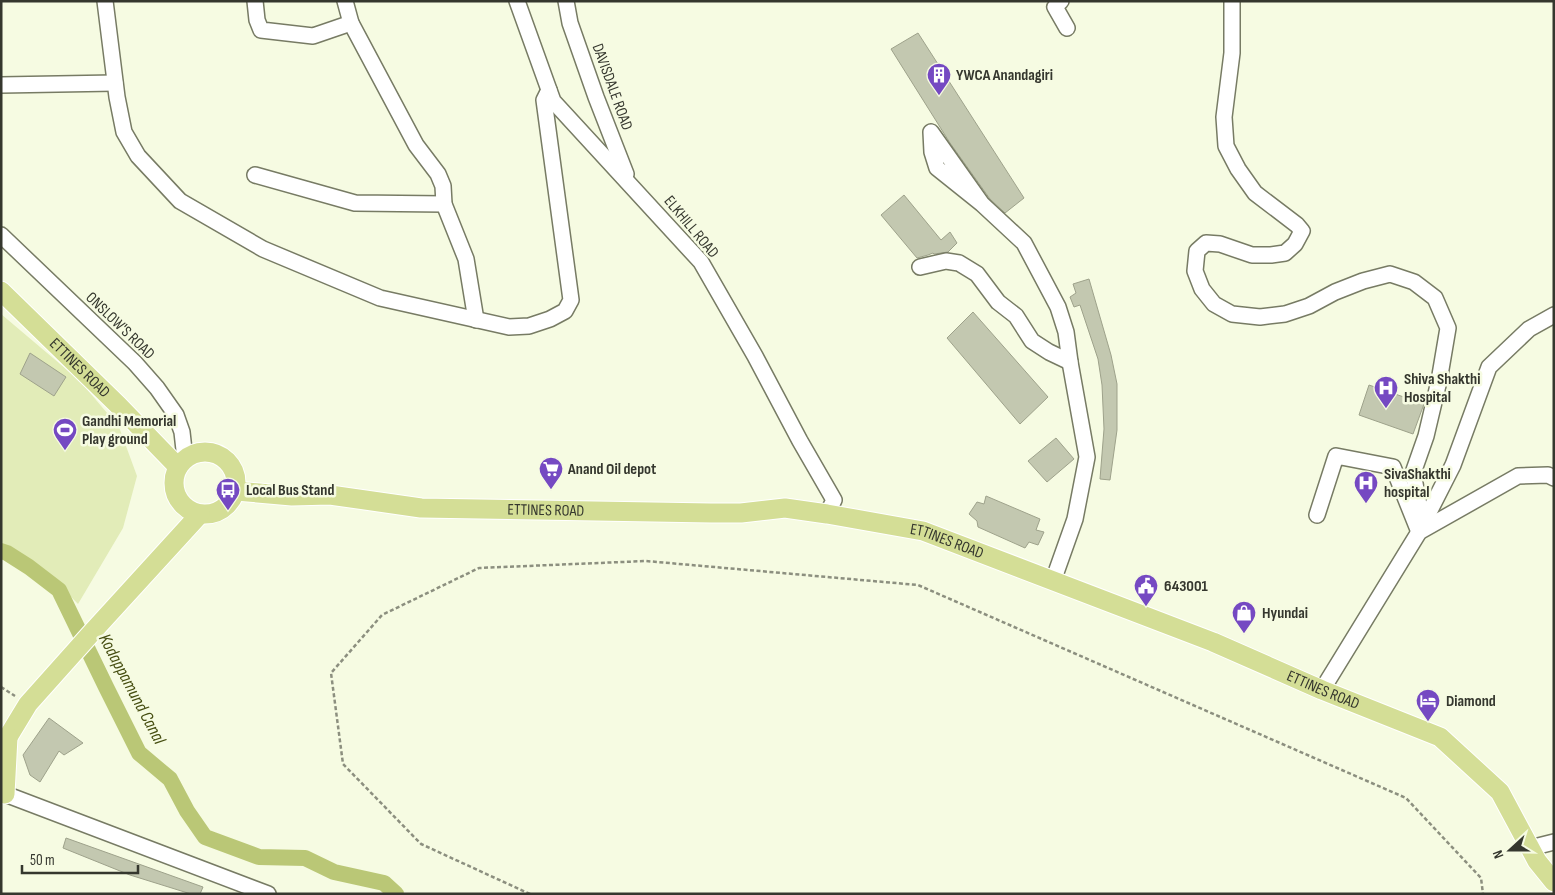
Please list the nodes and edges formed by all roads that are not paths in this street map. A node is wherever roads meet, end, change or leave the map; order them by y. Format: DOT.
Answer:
graph roads {
  1 [pos="105,1"];
  2 [pos="255,1"];
  3 [pos="345,1"];
  4 [pos="517,1"];
  5 [pos="566,1"];
  6 [pos="1061,1"];
  7 [pos="1232,1"];
  8 [pos="351,23"];
  9 [pos="1067,28"];
  10 [pos="115,83"];
  11 [pos="1,84"];
  12 [pos="549,90"];
  13 [pos="255,175"];
  14 [pos="630,183"];
  15 [pos="444,204"];
  16 [pos="982,204"];
  17 [pos="1,235"];
  18 [pos="920,267"];
  19 [pos="1,291"];
  20 [pos="1554,315"];
  21 [pos="476,320"];
  22 [pos="1070,362"];
  23 [pos="182,463"];
  24 [pos="1554,478"];
  25 [pos="236,491"];
  26 [pos="200,514"];
  27 [pos="827,514"];
  28 [pos="1317,515"];
  29 [pos="1421,529"];
  30 [pos="1053,581"];
  31 [pos="1322,690"];
  32 [pos="5,741"];
  33 [pos="3,793"];
  34 [pos="1554,842"];
  35 [pos="1530,848"];
  36 [pos="1554,882"];
  37 [pos="268,894"];
  1 -- 10 [label="street"];
  2 -- 8 [label="street"];
  3 -- 8 [label="street"];
  4 -- 12 [label="street, ELKHILL ROAD"];
  5 -- 14 [label="street, DAVISDALE ROAD"];
  6 -- 9 [label="street"];
  7 -- 29 [label="street"];
  8 -- 15 [label="street"];
  10 -- 11 [label="street"];
  10 -- 21 [label="street"];
  12 -- 14 [label="street, ELKHILL ROAD"];
  12 -- 21 [label="street"];
  13 -- 15 [label="street"];
  14 -- 27 [label="street, ELKHILL ROAD"];
  15 -- 21 [label="street"];
  16 -- 22 [label="street"];
  17 -- 23 [label="street, ONSLOW'S ROAD"];
  18 -- 22 [label="street"];
  19 -- 23 [label="main road, ETTINES ROAD"];
  20 -- 29 [label="street"];
  22 -- 30 [label="street"];
  23 -- 25 [label="main road"];
  23 -- 26 [label="main road"];
  24 -- 29 [label="street"];
  25 -- 26 [label="main road"];
  25 -- 27 [label="main road, ETTINES ROAD"];
  26 -- 32 [label="main road"];
  27 -- 30 [label="main road, ETTINES ROAD"];
  28 -- 29 [label="street"];
  29 -- 31 [label="street"];
  30 -- 31 [label="main road, ETTINES ROAD"];
  31 -- 35 [label="main road, ETTINES ROAD"];
  32 -- 33 [label="main road"];
  33 -- 37 [label="street"];
  34 -- 35 [label="street"];
  35 -- 36 [label="main road, ETTINES ROAD"];
}
